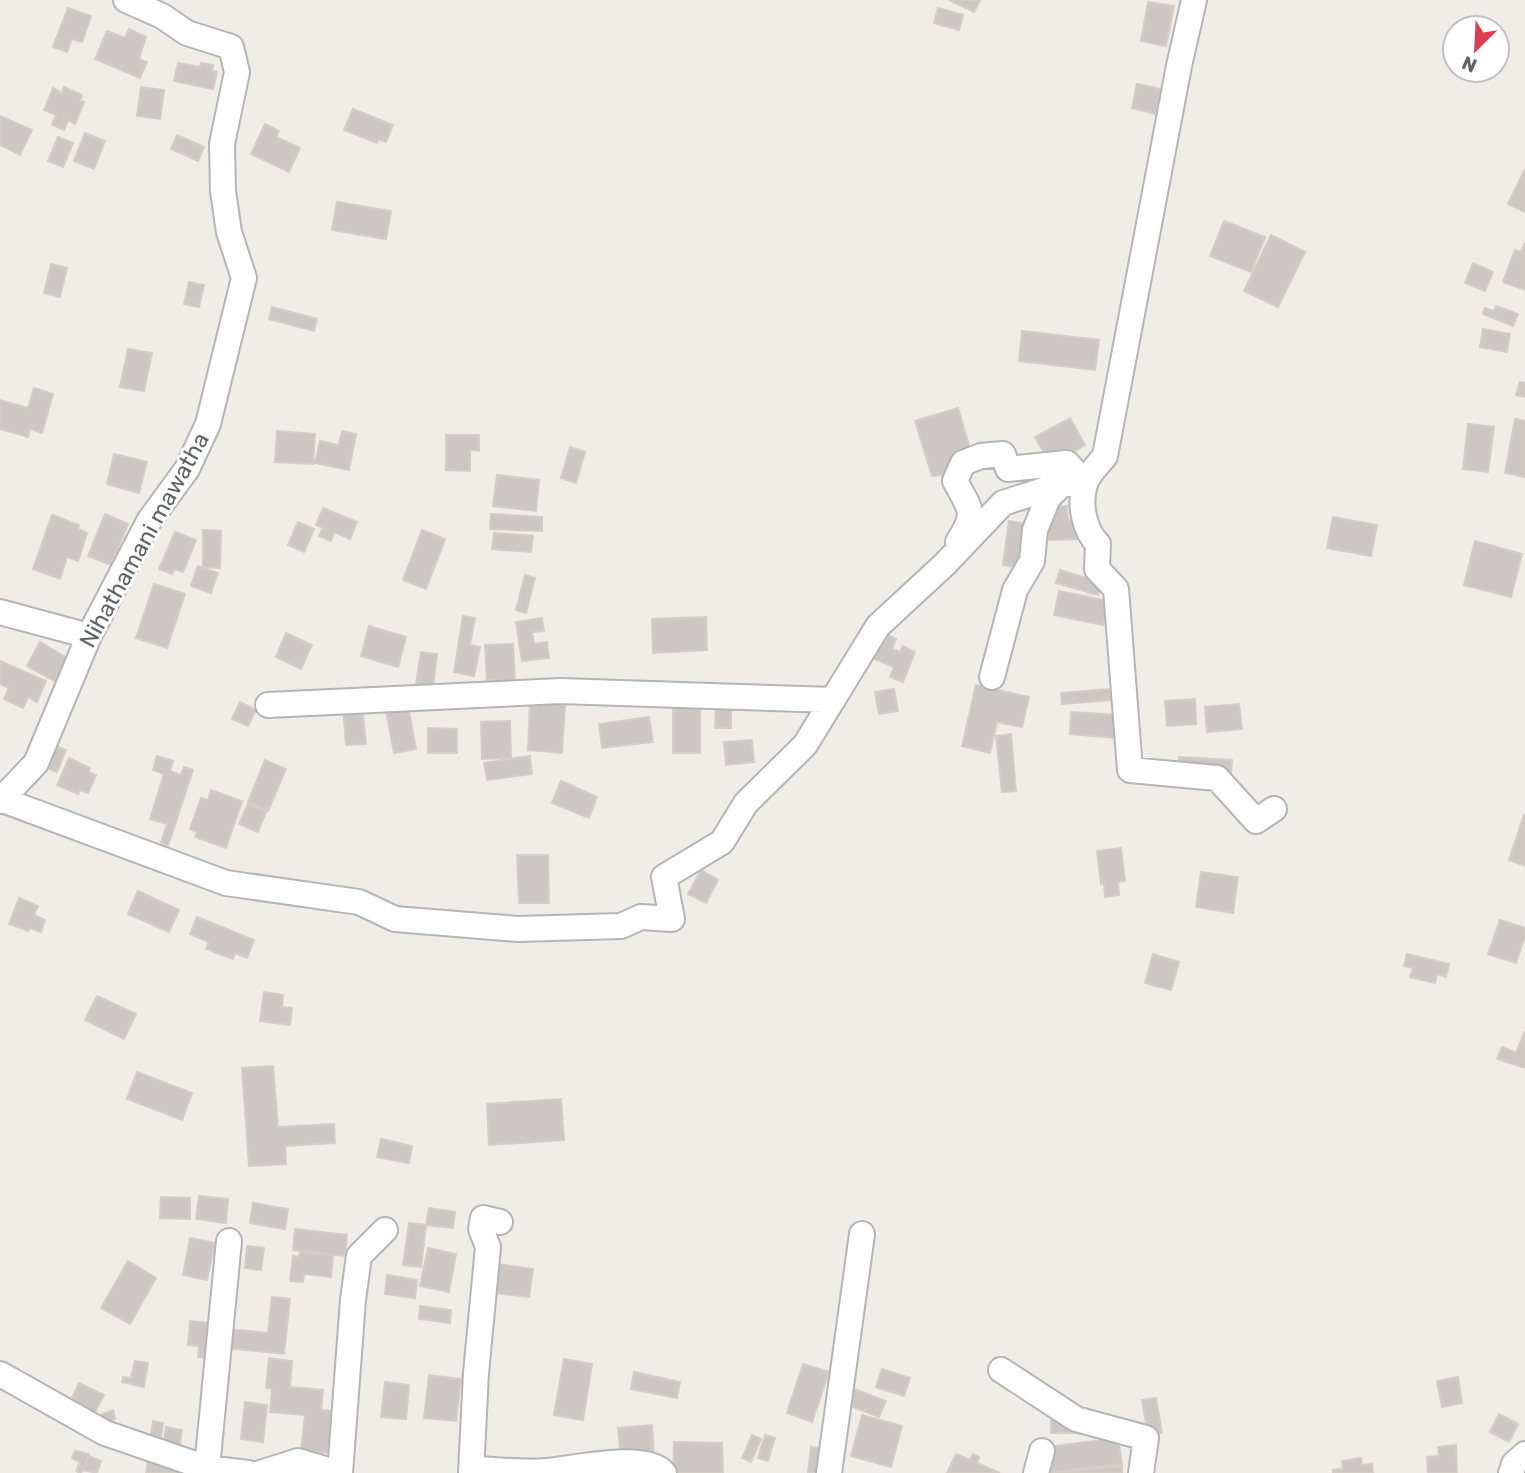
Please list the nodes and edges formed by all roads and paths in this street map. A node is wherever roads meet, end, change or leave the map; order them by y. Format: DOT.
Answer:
graph roads {
  1 [pos="126,0"];
  2 [pos="1194,0"];
  3 [pos="1074,484"];
  4 [pos="945,564"];
  5 [pos="0,612"];
  6 [pos="89,636"];
  7 [pos="992,677"];
  8 [pos="833,700"];
  9 [pos="268,705"];
  10 [pos="1,799"];
  11 [pos="1274,809"];
  12 [pos="500,1222"];
  13 [pos="385,1230"];
  14 [pos="862,1234"];
  15 [pos="229,1241"];
  16 [pos="1000,1370"];
  17 [pos="0,1374"];
  18 [pos="1525,1454"];
  19 [pos="207,1468"];
  20 [pos="544,1472"];
  21 [pos="248,1473"];
  22 [pos="260,1473"];
  23 [pos="339,1473"];
  24 [pos="473,1473"];
  25 [pos="664,1473"];
  26 [pos="829,1473"];
  27 [pos="1141,1473"];
  28 [pos="1511,1473"];
  1 -- 6 [label="street, Nihathamani mawatha"];
  2 -- 3 [label="street"];
  3 -- 4 [label="street"];
  3 -- 4 [label="street"];
  3 -- 7 [label="street"];
  3 -- 11 [label="street"];
  4 -- 8 [label="street"];
  5 -- 6 [label="street"];
  6 -- 10 [label="street, Nihathamani mawatha"];
  8 -- 9 [label="street"];
  8 -- 10 [label="street"];
  12 -- 24 [label="street"];
  13 -- 23 [label="street"];
  14 -- 26 [label="street"];
  15 -- 19 [label="street"];
  16 -- 27 [label="street"];
  17 -- 19 [label="street"];
  18 -- 28 [label="street"];
  19 -- 21 [label="street"];
  20 -- 24 [label="street"];
  20 -- 25 [label="street"];
  22 -- 23 [label="street"];
}
